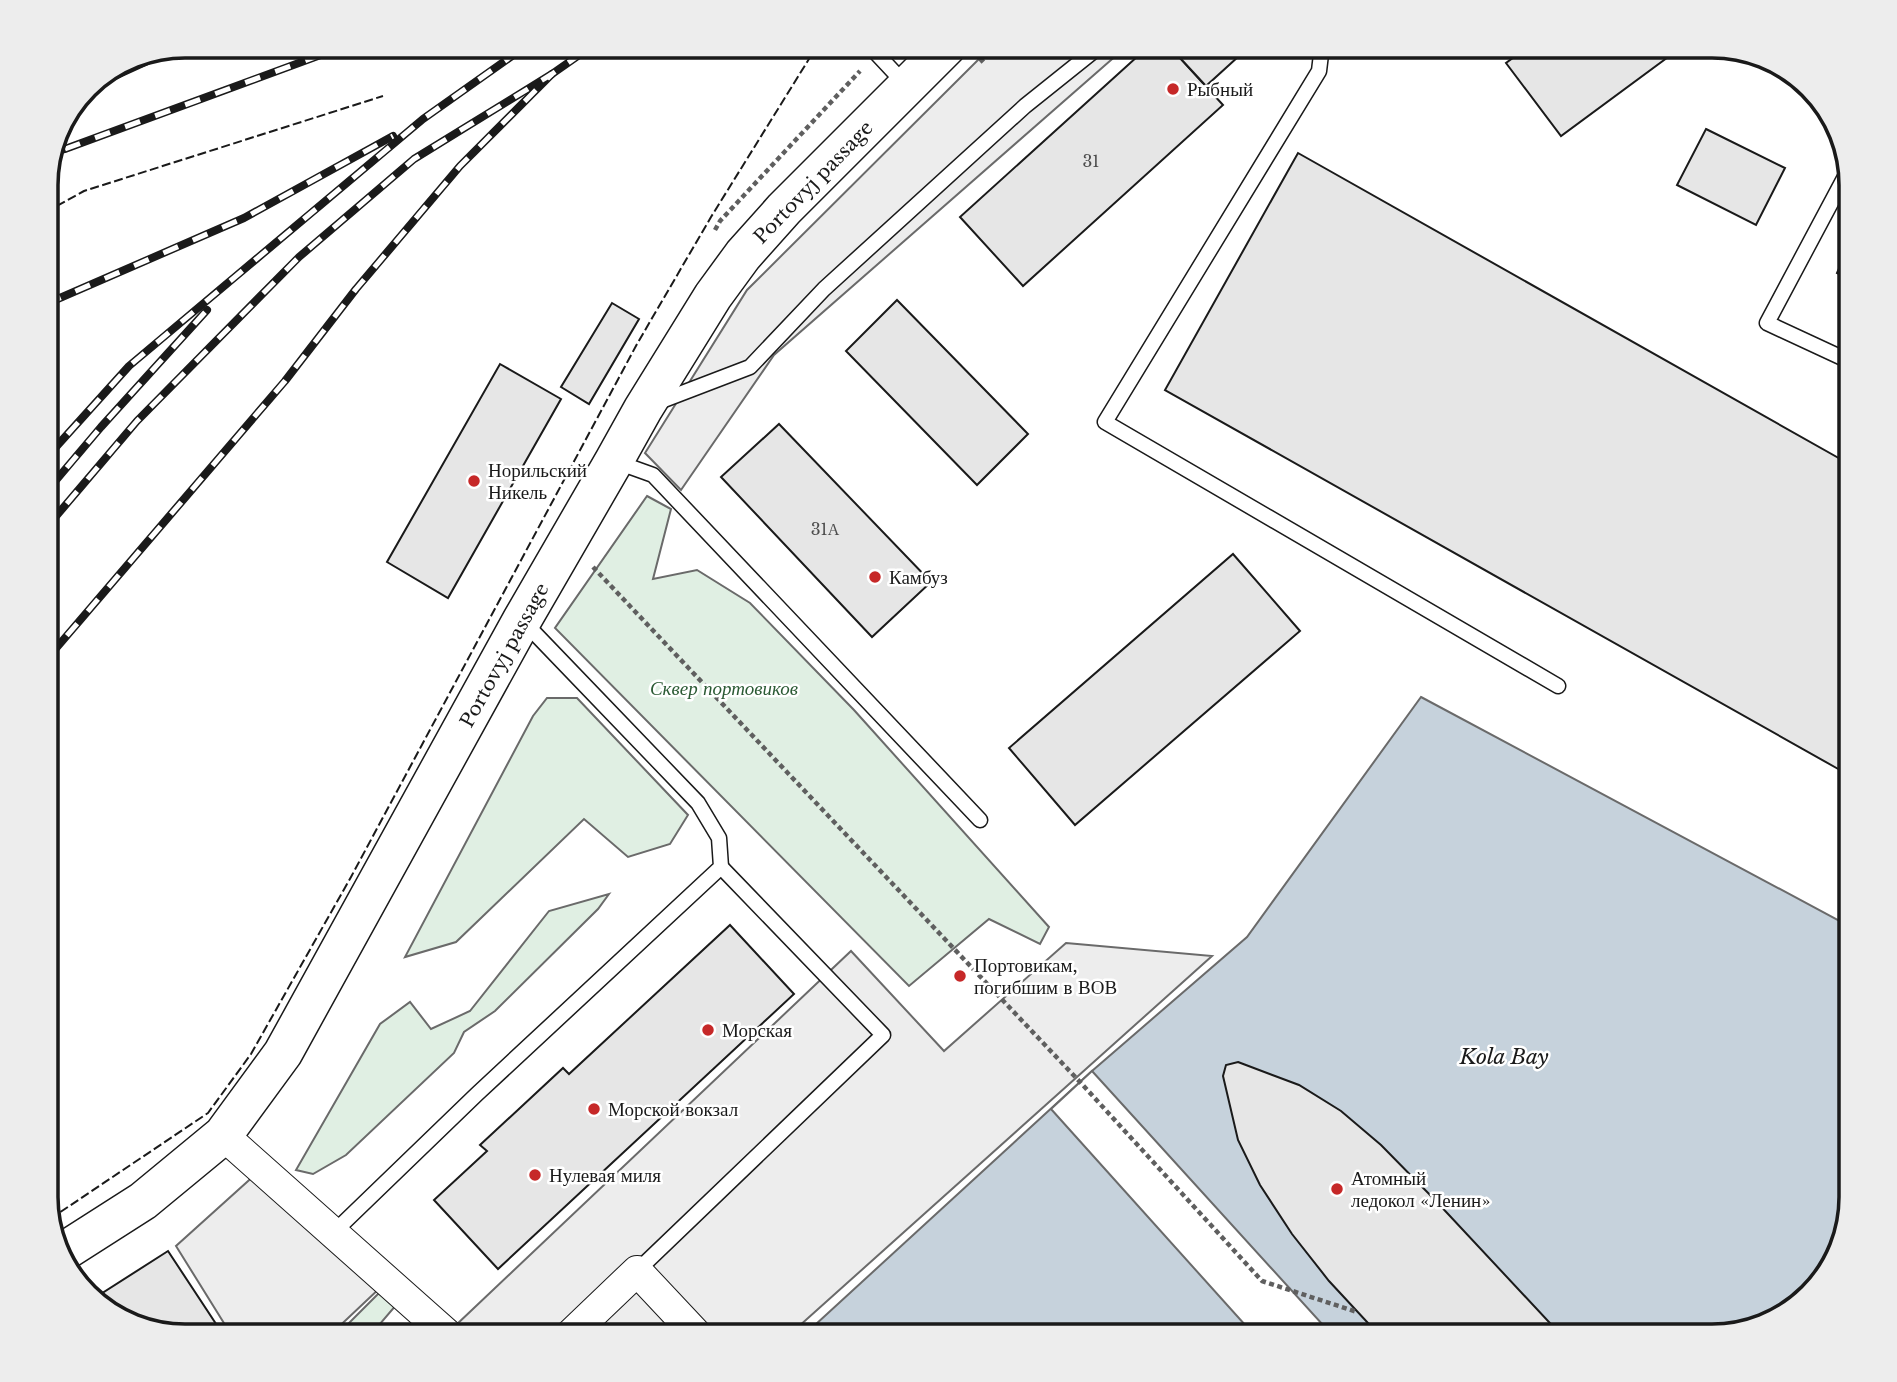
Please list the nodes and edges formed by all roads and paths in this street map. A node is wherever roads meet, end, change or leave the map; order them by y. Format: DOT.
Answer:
graph roads {
  1 [pos="881,58"];
  2 [pos="955,58"];
  3 [pos="1085,58"];
  4 [pos="1321,58"];
  5 [pos="907,86"];
  6 [pos="1839,190"];
  7 [pos="1839,356"];
  8 [pos="643,409"];
  9 [pos="614,461"];
  10 [pos="568,541"];
  11 [pos="522,620"];
  12 [pos="1558,686"];
  13 [pos="980,820"];
  14 [pos="721,867"];
  15 [pos="223,1135"];
  16 [pos="332,1234"];
  17 [pos="68,1249"];
  18 [pos="636,1271"];
  19 [pos="1357,1312"];
  20 [pos="435,1324"];
  21 [pos="581,1324"];
  22 [pos="687,1324"];
  1 -- 5 [label="lane"];
  2 -- 5 [label="street, Portovyj passage"];
  3 -- 8 [label="lane"];
  4 -- 12 [label="lane"];
  5 -- 8 [label="street, Portovyj passage"];
  6 -- 7 [label="lane"];
  8 -- 9 [label="street, Portovyj passage"];
  9 -- 10 [label="street, Portovyj passage"];
  9 -- 13 [label="lane"];
  10 -- 11 [label="street, Portovyj passage"];
  10 -- 19 [label="path"];
  11 -- 14 [label="lane"];
  11 -- 15 [label="street, Portovyj passage"];
  14 -- 16 [label="lane"];
  14 -- 18 [label="lane"];
  15 -- 16 [label="street"];
  15 -- 17 [label="street, Portovyj passage"];
  16 -- 20 [label="street"];
  18 -- 21 [label="street"];
  18 -- 22 [label="street"];
}
